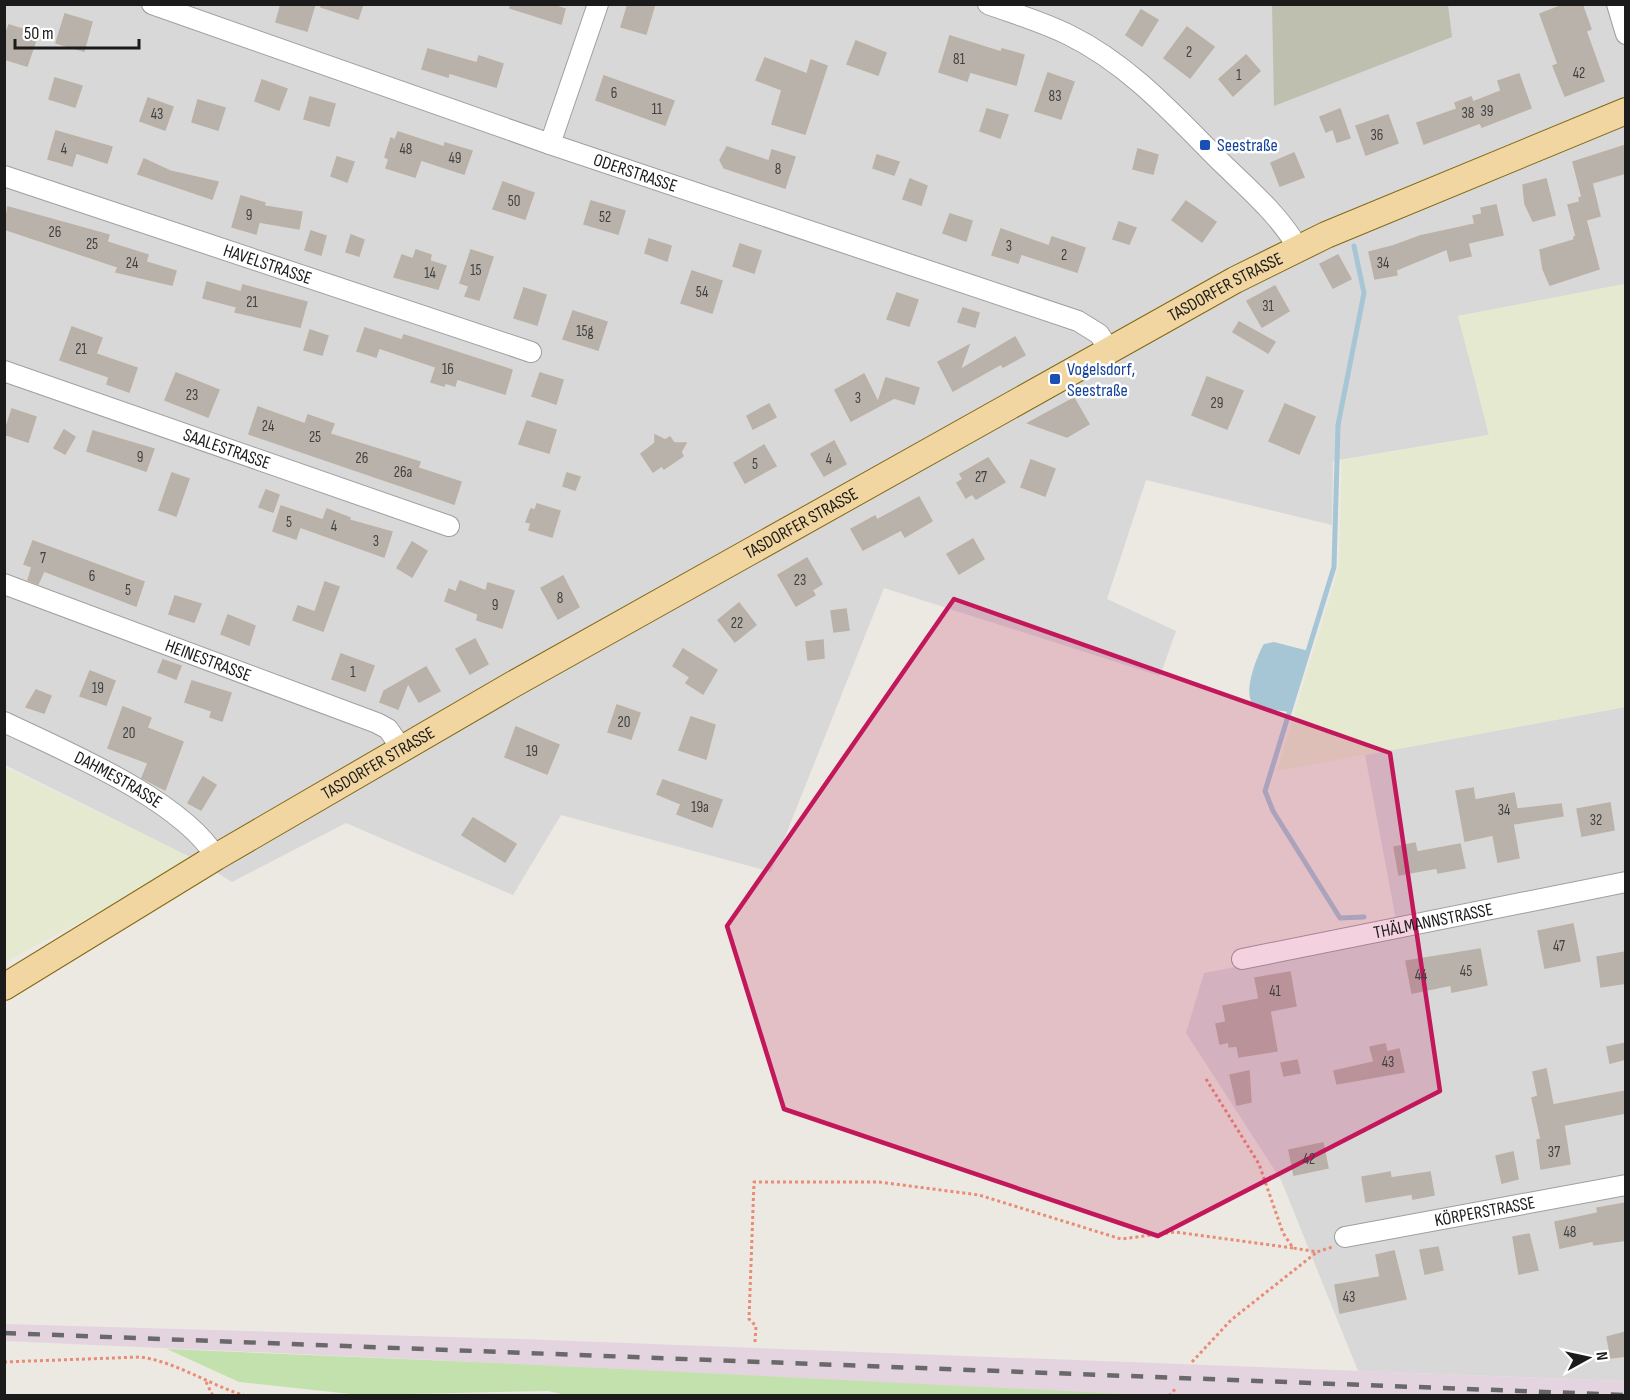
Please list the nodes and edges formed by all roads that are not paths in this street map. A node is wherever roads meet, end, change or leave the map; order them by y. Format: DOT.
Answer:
graph roads {
  1 [pos="152,4"];
  2 [pos="598,4"];
  3 [pos="988,4"];
  4 [pos="1617,4"];
  5 [pos="1626,34"];
  6 [pos="1626,111"];
  7 [pos="550,144"];
  8 [pos="4,176"];
  9 [pos="1298,248"];
  10 [pos="1109,349"];
  11 [pos="531,352"];
  12 [pos="4,371"];
  13 [pos="449,526"];
  14 [pos="4,584"];
  15 [pos="4,722"];
  16 [pos="402,749"];
  17 [pos="216,857"];
  18 [pos="1626,882"];
  19 [pos="1242,959"];
  20 [pos="4,987"];
  21 [pos="1626,1185"];
  22 [pos="1345,1238"];
  1 -- 7 [label="street, ODERSTRASSE"];
  2 -- 7 [label="street"];
  3 -- 9 [label="street"];
  4 -- 5 [label="street"];
  6 -- 9 [label="main road, TASDORFER STRASSE"];
  7 -- 10 [label="street, ODERSTRASSE"];
  8 -- 11 [label="street, HAVELSTRASSE"];
  9 -- 10 [label="main road, TASDORFER STRASSE"];
  10 -- 16 [label="main road, TASDORFER STRASSE"];
  12 -- 13 [label="street, SAALESTRASSE"];
  14 -- 16 [label="street, HEINESTRASSE"];
  15 -- 17 [label="street, DAHMESTRASSE"];
  16 -- 17 [label="main road, TASDORFER STRASSE"];
  17 -- 20 [label="main road, TASDORFER STRASSE"];
  18 -- 19 [label="street, THÄLMANNSTRASSE"];
  21 -- 22 [label="street, KÖRPERSTRASSE"];
}
